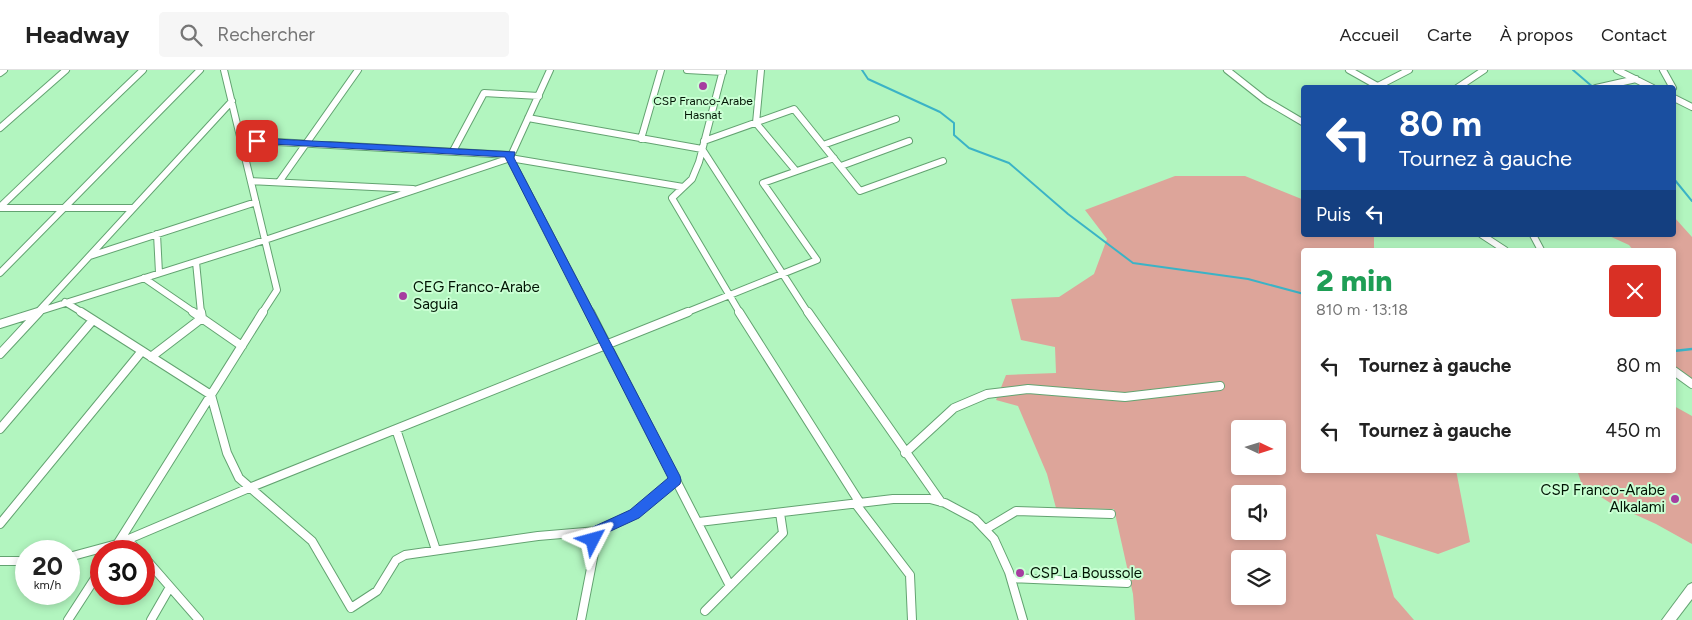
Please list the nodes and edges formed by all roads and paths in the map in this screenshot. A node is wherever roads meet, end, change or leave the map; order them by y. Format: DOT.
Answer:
graph roads {
  1 [pos="4,70"];
  2 [pos="66,70"];
  3 [pos="144,70"];
  4 [pos="200,70"];
  5 [pos="224,70"];
  6 [pos="358,70"];
  7 [pos="550,70"];
  8 [pos="661,70"];
  9 [pos="687,70"];
  10 [pos="761,70"];
  11 [pos="1227,70"];
  12 [pos="1349,70"];
  13 [pos="1409,70"];
  14 [pos="1484,70"];
  15 [pos="1617,70"];
  16 [pos="1663,70"];
  17 [pos="723,71"];
  18 [pos="0,74"];
  19 [pos="1636,79"];
  20 [pos="1375,85"];
  21 [pos="1383,85"];
  22 [pos="1462,85"];
  23 [pos="1609,85"];
  24 [pos="1647,85"];
  25 [pos="1671,85"];
  26 [pos="1676,93"];
  27 [pos="538,96"];
  28 [pos="1676,99"];
  29 [pos="232,100"];
  30 [pos="1682,102"];
  31 [pos="1692,107"];
  32 [pos="528,118"];
  33 [pos="896,119"];
  34 [pos="1301,121"];
  35 [pos="756,123"];
  36 [pos="0,128"];
  37 [pos="641,138"];
  38 [pos="241,140"];
  39 [pos="704,141"];
  40 [pos="908,141"];
  41 [pos="306,144"];
  42 [pos="823,145"];
  43 [pos="702,150"];
  44 [pos="453,152"];
  45 [pos="510,156"];
  46 [pos="834,158"];
  47 [pos="943,161"];
  48 [pos="840,166"];
  49 [pos="796,171"];
  50 [pos="251,181"];
  51 [pos="279,182"];
  52 [pos="683,187"];
  53 [pos="418,189"];
  54 [pos="256,202"];
  55 [pos="0,207"];
  56 [pos="64,208"];
  57 [pos="133,208"];
  58 [pos="157,234"];
  59 [pos="1485,237"];
  60 [pos="265,240"];
  61 [pos="1502,248"];
  62 [pos="89,257"];
  63 [pos="196,262"];
  64 [pos="0,273"];
  65 [pos="159,273"];
  66 [pos="782,274"];
  67 [pos="144,278"];
  68 [pos="729,296"];
  69 [pos="65,302"];
  70 [pos="38,312"];
  71 [pos="202,318"];
  72 [pos="93,320"];
  73 [pos="0,324"];
  74 [pos="606,343"];
  75 [pos="242,346"];
  76 [pos="142,351"];
  77 [pos="0,354"];
  78 [pos="151,357"];
  79 [pos="1676,372"];
  80 [pos="1692,384"];
  81 [pos="1220,386"];
  82 [pos="211,395"];
  83 [pos="396,428"];
  84 [pos="0,429"];
  85 [pos="905,454"];
  86 [pos="675,480"];
  87 [pos="249,488"];
  88 [pos="941,502"];
  89 [pos="858,503"];
  90 [pos="780,513"];
  91 [pos="1111,514"];
  92 [pos="699,522"];
  93 [pos="0,524"];
  94 [pos="986,529"];
  95 [pos="597,531"];
  96 [pos="120,540"];
  97 [pos="128,540"];
  98 [pos="436,550"];
  99 [pos="0,561"];
  100 [pos="15,561"];
  101 [pos="155,570"];
  102 [pos="1011,578"];
  103 [pos="1127,583"];
  104 [pos="90,586"];
  105 [pos="730,586"];
  106 [pos="170,587"];
  107 [pos="1692,589"];
  108 [pos="705,611"];
  109 [pos="68,620"];
  110 [pos="150,620"];
  111 [pos="199,620"];
  112 [pos="581,620"];
  113 [pos="912,620"];
  114 [pos="1022,620"];
  115 [pos="1668,620"];
  1 -- 18 [label="street"];
  2 -- 36 [label="street"];
  3 -- 55 [label="street"];
  4 -- 56 [label="street"];
  5 -- 29 [label="street"];
  6 -- 41 [label="street"];
  7 -- 27 [label="street"];
  8 -- 37 [label="street"];
  9 -- 17 [label="street"];
  10 -- 35 [label="street"];
  11 -- 34 [label="street"];
  12 -- 20 [label="street"];
  13 -- 21 [label="street"];
  14 -- 22 [label="street"];
  15 -- 19 [label="street"];
  16 -- 25 [label="street"];
  17 -- 39 [label="street"];
  19 -- 23 [label="street"];
  19 -- 24 [label="street"];
  26 -- 30 [label="street"];
  27 -- 32 [label="street"];
  27 -- 44 [label="street"];
  28 -- 30 [label="street"];
  29 -- 38 [label="street"];
  29 -- 57 [label="street"];
  30 -- 31 [label="street"];
  32 -- 37 [label="street"];
  32 -- 45 [label="street"];
  33 -- 42 [label="street"];
  35 -- 39 [label="street"];
  35 -- 42 [label="street"];
  35 -- 49 [label="street"];
  37 -- 43 [label="street"];
  38 -- 41 [label="street"];
  38 -- 50 [label="street"];
  39 -- 43 [label="street"];
  40 -- 48 [label="street"];
  41 -- 44 [label="street"];
  41 -- 51 [label="street"];
  42 -- 46 [label="street"];
  43 -- 52 [label="street"];
  43 -- 66 [label="street"];
  44 -- 45 [label="street"];
  45 -- 52 [label="street"];
  45 -- 53 [label="street"];
  45 -- 74 [label="street"];
  46 -- 48 [label="street"];
  46 -- 49 [label="street"];
  47 -- 48 [label="street"];
  49 -- 66 [label="street"];
  50 -- 51 [label="street"];
  50 -- 54 [label="street"];
  51 -- 53 [label="street"];
  52 -- 68 [label="street"];
  53 -- 60 [label="street"];
  54 -- 58 [label="street"];
  54 -- 60 [label="street"];
  55 -- 56 [label="street"];
  56 -- 57 [label="street"];
  56 -- 64 [label="street"];
  57 -- 62 [label="street"];
  58 -- 62 [label="street"];
  58 -- 65 [label="street"];
  59 -- 61 [label="street"];
  60 -- 63 [label="street"];
  60 -- 75 [label="street"];
  62 -- 70 [label="street"];
  63 -- 65 [label="street"];
  63 -- 71 [label="street"];
  65 -- 67 [label="street"];
  66 -- 68 [label="street"];
  66 -- 85 [label="street"];
  67 -- 69 [label="street"];
  67 -- 71 [label="street"];
  68 -- 74 [label="street"];
  68 -- 89 [label="street"];
  69 -- 70 [label="street"];
  69 -- 72 [label="street"];
  70 -- 73 [label="street"];
  70 -- 77 [label="street"];
  71 -- 75 [label="street"];
  71 -- 78 [label="street"];
  72 -- 76 [label="street"];
  72 -- 84 [label="street"];
  74 -- 83 [label="street"];
  74 -- 86 [label="street"];
  75 -- 82 [label="street"];
  76 -- 78 [label="street"];
  76 -- 93 [label="street"];
  78 -- 82 [label="street"];
  79 -- 80 [label="street"];
  81 -- 85 [label="street"];
  82 -- 87 [label="street"];
  82 -- 96 [label="street"];
  83 -- 87 [label="street"];
  83 -- 98 [label="street"];
  85 -- 88 [label="street"];
  86 -- 92 [label="street"];
  86 -- 95 [label="street"];
  87 -- 97 [label="street"];
  87 -- 98 [label="street"];
  88 -- 89 [label="street"];
  88 -- 94 [label="street"];
  89 -- 90 [label="street"];
  89 -- 113 [label="street"];
  90 -- 92 [label="street"];
  90 -- 105 [label="street"];
  91 -- 94 [label="street"];
  92 -- 105 [label="street"];
  94 -- 102 [label="street"];
  95 -- 98 [label="street"];
  95 -- 112 [label="street"];
  99 -- 100 [label="street"];
  101 -- 106 [label="street"];
  102 -- 103 [label="street"];
  102 -- 114 [label="street"];
  104 -- 109 [label="street"];
  105 -- 108 [label="street"];
  106 -- 110 [label="street"];
  106 -- 111 [label="street"];
  107 -- 115 [label="main road"];
}
